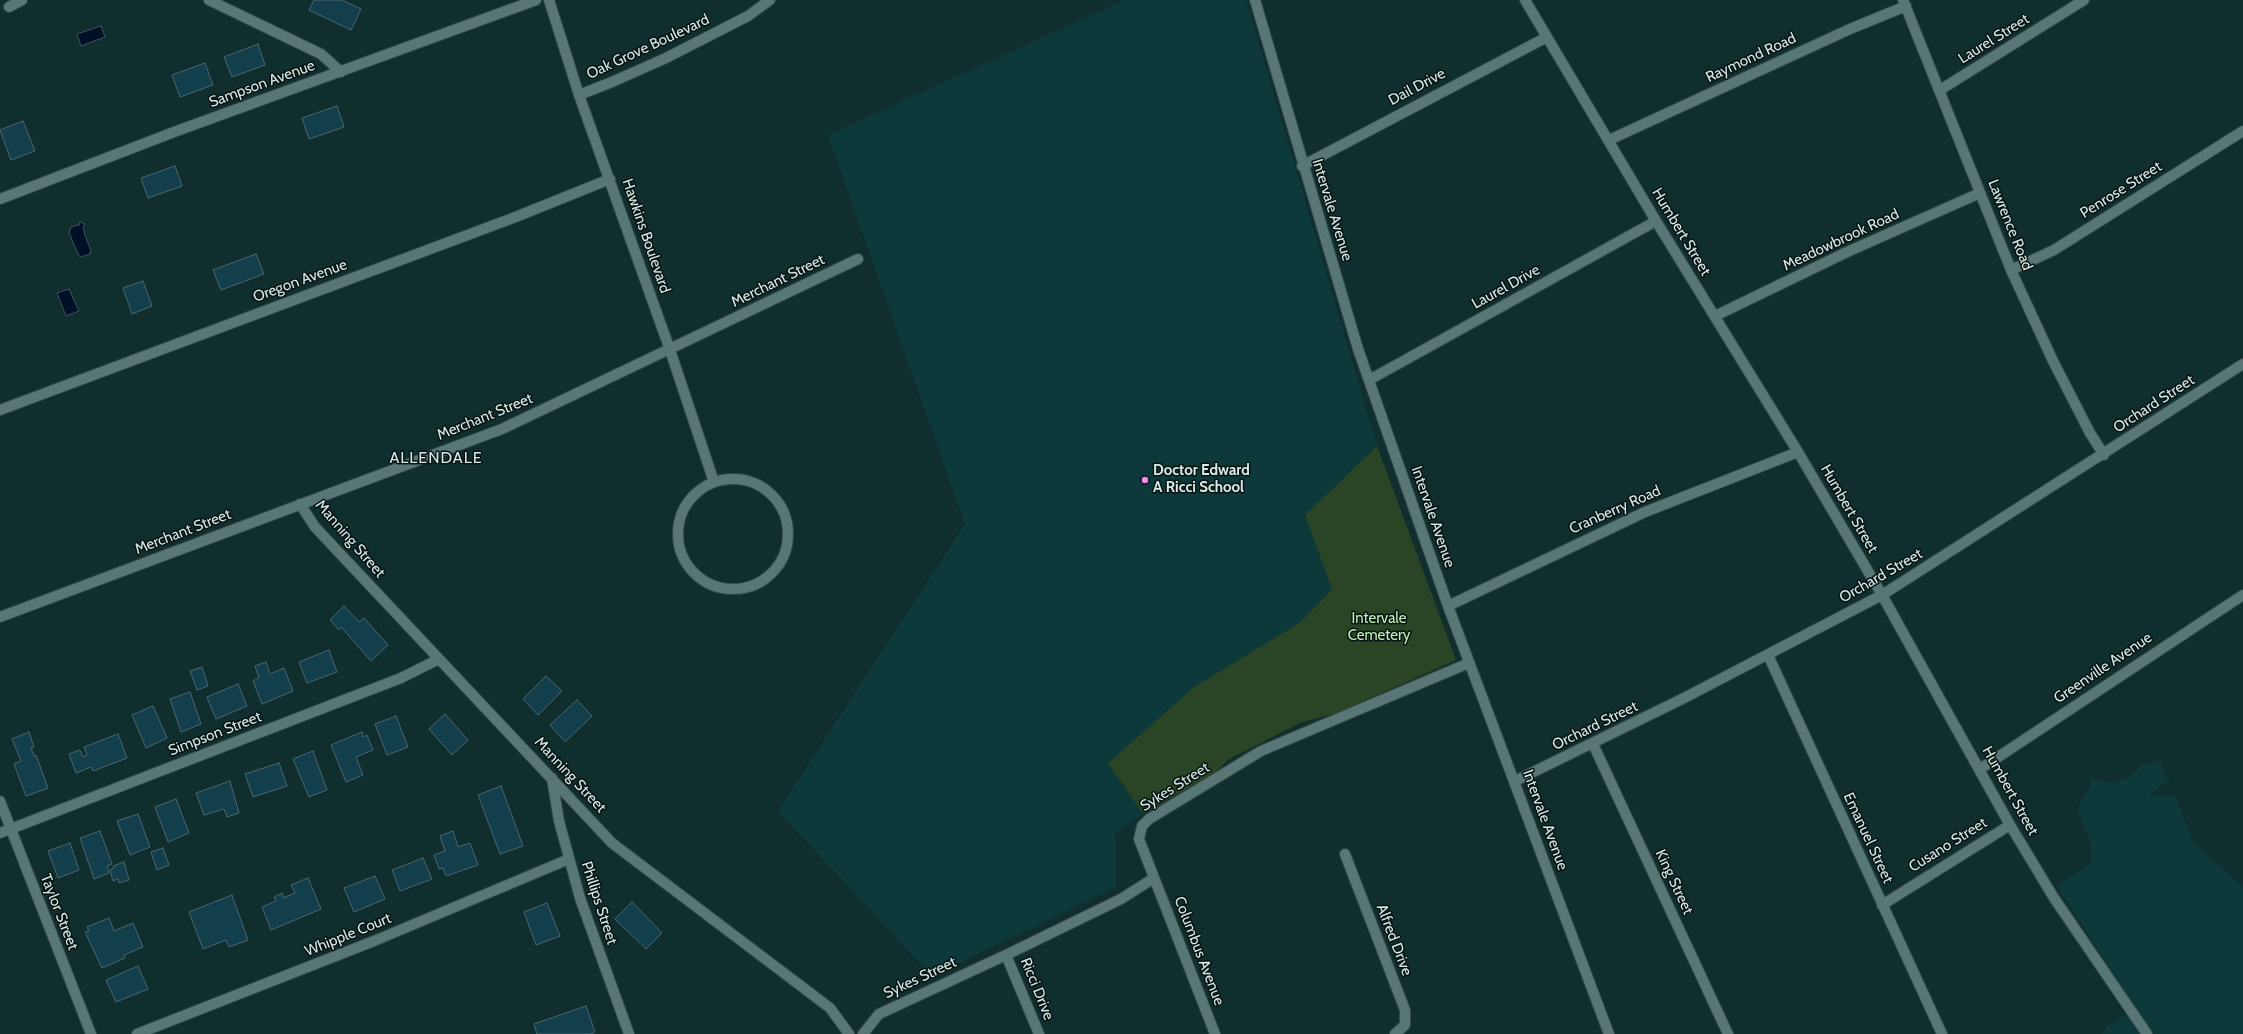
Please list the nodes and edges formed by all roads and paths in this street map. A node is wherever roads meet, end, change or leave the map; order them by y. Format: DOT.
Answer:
graph roads {
  1 [pos="22,0"];
  2 [pos="210,0"];
  3 [pos="536,0"];
  4 [pos="549,0"];
  5 [pos="770,0"];
  6 [pos="1255,0"];
  7 [pos="1525,0"];
  8 [pos="2084,0"];
  9 [pos="1905,3"];
  10 [pos="9,7"];
  11 [pos="1547,37"];
  12 [pos="341,72"];
  13 [pos="1940,90"];
  14 [pos="578,95"];
  15 [pos="2243,131"];
  16 [pos="1609,140"];
  17 [pos="1302,166"];
  18 [pos="610,179"];
  19 [pos="1980,193"];
  20 [pos="0,199"];
  21 [pos="1656,221"];
  22 [pos="858,259"];
  23 [pos="2011,270"];
  24 [pos="1715,316"];
  25 [pos="670,350"];
  26 [pos="2243,364"];
  27 [pos="1369,380"];
  28 [pos="0,410"];
  29 [pos="1798,452"];
  30 [pos="2104,455"];
  31 [pos="714,482"];
  32 [pos="300,504"];
  33 [pos="1882,595"];
  34 [pos="2243,595"];
  35 [pos="1448,606"];
  36 [pos="0,617"];
  37 [pos="1768,655"];
  38 [pos="438,659"];
  39 [pos="1469,663"];
  40 [pos="1593,744"];
  41 [pos="1980,768"];
  42 [pos="552,778"];
  43 [pos="1515,781"];
  44 [pos="0,801"];
  45 [pos="2010,825"];
  46 [pos="11,830"];
  47 [pos="0,834"];
  48 [pos="1345,854"];
  49 [pos="569,859"];
  50 [pos="1154,878"];
  51 [pos="1882,904"];
  52 [pos="1006,955"];
  53 [pos="91,1034"];
  54 [pos="137,1034"];
  55 [pos="629,1034"];
  56 [pos="849,1034"];
  57 [pos="863,1034"];
  58 [pos="1039,1034"];
  59 [pos="1215,1034"];
  60 [pos="1395,1034"];
  61 [pos="1610,1034"];
  62 [pos="1728,1034"];
  63 [pos="1942,1034"];
  64 [pos="2147,1034"];
  1 -- 10 [label="street"];
  2 -- 12 [label="street"];
  3 -- 12 [label="street, Sampson Avenue"];
  4 -- 14 [label="street, Hawkins Boulevard"];
  5 -- 14 [label="street, Oak Grove Boulevard"];
  6 -- 17 [label="street, Intervale Avenue"];
  7 -- 11 [label="street, Humbert Street"];
  8 -- 13 [label="street, Laurel Street"];
  9 -- 13 [label="street, Lawrence Road"];
  9 -- 16 [label="street, Raymond Road"];
  11 -- 16 [label="street, Humbert Street"];
  11 -- 17 [label="street, Dail Drive"];
  12 -- 20 [label="street, Sampson Avenue"];
  13 -- 19 [label="street, Lawrence Road"];
  14 -- 18 [label="street, Hawkins Boulevard"];
  15 -- 23 [label="street, Penrose Street"];
  16 -- 21 [label="street, Humbert Street"];
  17 -- 27 [label="street, Intervale Avenue"];
  18 -- 25 [label="street, Hawkins Boulevard"];
  18 -- 28 [label="street, Oregon Avenue"];
  19 -- 23 [label="street, Lawrence Road"];
  19 -- 24 [label="street, Meadowbrook Road"];
  21 -- 24 [label="street, Humbert Street"];
  21 -- 27 [label="street, Laurel Drive"];
  22 -- 25 [label="street, Merchant Street"];
  23 -- 30 [label="street, Lawrence Road"];
  24 -- 29 [label="street, Humbert Street"];
  25 -- 31 [label="street, Hawkins Boulevard"];
  25 -- 32 [label="street, Merchant Street"];
  26 -- 30 [label="street, Orchard Street"];
  27 -- 35 [label="street, Intervale Avenue"];
  29 -- 33 [label="street, Humbert Street"];
  29 -- 35 [label="street, Cranberry Road"];
  30 -- 33 [label="street, Orchard Street"];
  31 -- 31 [label="street"];
  32 -- 36 [label="street, Merchant Street"];
  32 -- 38 [label="street, Manning Street"];
  33 -- 37 [label="street, Orchard Street"];
  33 -- 41 [label="street, Humbert Street"];
  34 -- 41 [label="street, Greenville Avenue"];
  35 -- 39 [label="street, Intervale Avenue"];
  37 -- 40 [label="street, Orchard Street"];
  37 -- 51 [label="street, Emanuel Street"];
  38 -- 42 [label="street, Manning Street"];
  38 -- 46 [label="street, Simpson Street"];
  39 -- 43 [label="street, Intervale Avenue"];
  39 -- 50 [label="street, Sykes Street"];
  40 -- 43 [label="street, Orchard Street"];
  40 -- 62 [label="street, King Street"];
  41 -- 45 [label="street, Humbert Street"];
  42 -- 49 [label="street, Phillips Street"];
  42 -- 56 [label="street, Manning Street"];
  43 -- 61 [label="street, Intervale Avenue"];
  44 -- 46 [label="street, Taylor Street"];
  45 -- 51 [label="street, Cusano Street"];
  45 -- 64 [label="street, Humbert Street"];
  46 -- 47 [label="street, Simpson Street"];
  46 -- 53 [label="street, Taylor Street"];
  48 -- 60 [label="street, Alfred Drive"];
  49 -- 54 [label="street, Whipple Court"];
  49 -- 55 [label="street, Phillips Street"];
  50 -- 52 [label="street, Sykes Street"];
  50 -- 59 [label="street, Columbus Avenue"];
  51 -- 63 [label="street, Emanuel Street"];
  52 -- 57 [label="street, Sykes Street"];
  52 -- 58 [label="street, Ricci Drive"];
}
